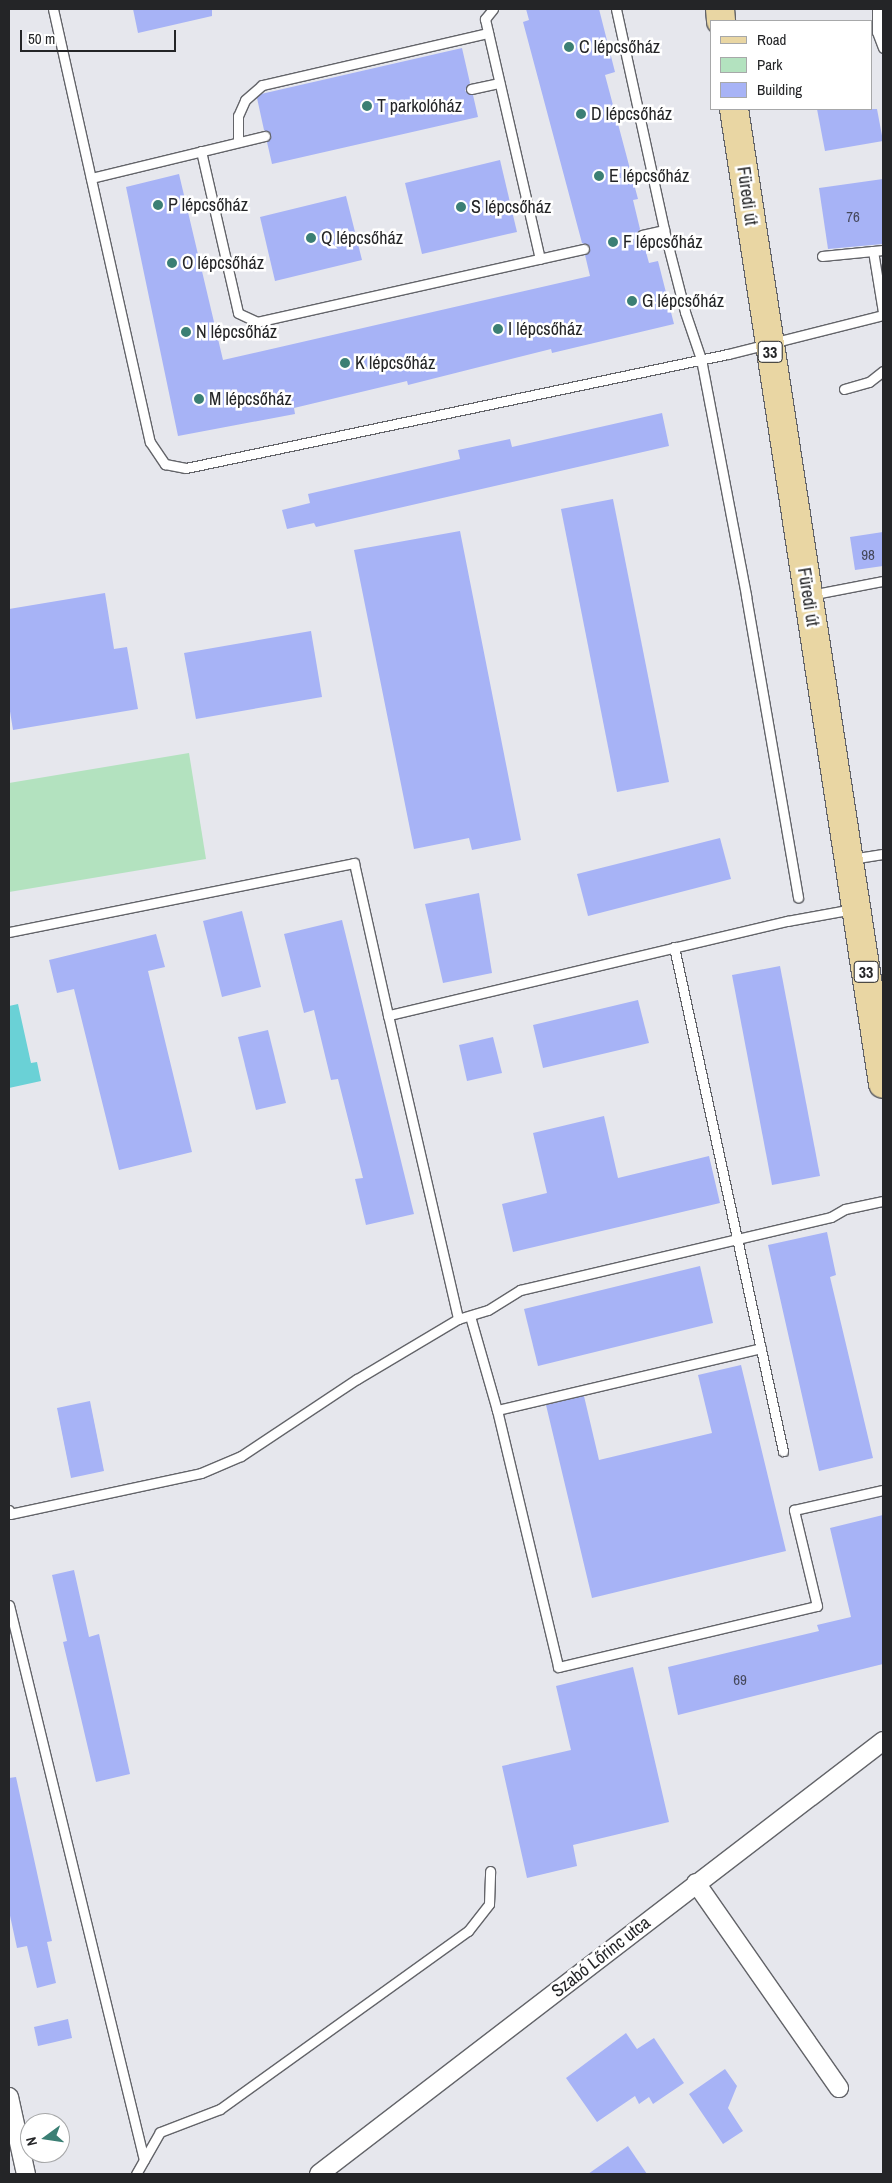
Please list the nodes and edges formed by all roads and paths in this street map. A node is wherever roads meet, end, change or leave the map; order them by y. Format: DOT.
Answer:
graph roads {
  1 [pos="53,9"];
  2 [pos="493,9"];
  3 [pos="616,9"];
  4 [pos="877,9"];
  5 [pos="488,34"];
  6 [pos="883,48"];
  7 [pos="500,83"];
  8 [pos="471,90"];
  9 [pos="734,110"];
  10 [pos="265,136"];
  11 [pos="238,142"];
  12 [pos="201,151"];
  13 [pos="91,178"];
  14 [pos="664,230"];
  15 [pos="642,235"];
  16 [pos="584,249"];
  17 [pos="883,250"];
  18 [pos="873,251"];
  19 [pos="822,256"];
  20 [pos="540,259"];
  21 [pos="883,314"];
  22 [pos="768,344"];
  23 [pos="701,359"];
  24 [pos="883,371"];
  25 [pos="844,389"];
  26 [pos="883,581"];
  27 [pos="807,595"];
  28 [pos="883,854"];
  29 [pos="848,859"];
  30 [pos="798,898"];
  31 [pos="856,908"];
  32 [pos="9,932"];
  33 [pos="674,947"];
  34 [pos="388,1015"];
  35 [pos="883,1084"];
  36 [pos="883,1201"];
  37 [pos="738,1238"];
  38 [pos="470,1316"];
  39 [pos="458,1319"];
  40 [pos="761,1348"];
  41 [pos="497,1410"];
  42 [pos="782,1451"];
  43 [pos="883,1490"];
  44 [pos="9,1513"];
  45 [pos="9,1605"];
  46 [pos="883,1740"];
  47 [pos="490,1871"];
  48 [pos="696,1883"];
  49 [pos="839,2088"];
  50 [pos="9,2097"];
  51 [pos="144,2160"];
  52 [pos="26,2174"];
  53 [pos="136,2174"];
  54 [pos="319,2174"];
  1 -- 13 [label="lane"];
  2 -- 5 [label="lane"];
  3 -- 14 [label="lane"];
  4 -- 6 [label="lane"];
  5 -- 7 [label="lane"];
  5 -- 11 [label="lane"];
  7 -- 8 [label="lane"];
  7 -- 20 [label="lane"];
  9 -- 22 [label="main road, Füredi út / 33"];
  10 -- 11 [label="lane"];
  11 -- 12 [label="lane"];
  12 -- 13 [label="lane"];
  12 -- 20 [label="lane"];
  13 -- 23 [label="lane"];
  14 -- 15 [label="lane"];
  14 -- 23 [label="lane"];
  16 -- 20 [label="lane"];
  17 -- 18 [label="lane"];
  18 -- 19 [label="lane"];
  18 -- 21 [label="lane"];
  21 -- 22 [label="lane"];
  22 -- 23 [label="lane"];
  22 -- 27 [label="main road, Füredi út / 33"];
  23 -- 30 [label="lane"];
  24 -- 25 [label="lane"];
  26 -- 27 [label="lane"];
  27 -- 29 [label="main road, Füredi út / 33"];
  28 -- 29 [label="lane"];
  29 -- 31 [label="main road, Füredi út / 33"];
  31 -- 33 [label="lane"];
  31 -- 35 [label="main road, Füredi út / 33"];
  32 -- 34 [label="lane"];
  33 -- 34 [label="lane"];
  33 -- 37 [label="lane"];
  34 -- 39 [label="lane"];
  36 -- 37 [label="lane"];
  37 -- 38 [label="lane"];
  37 -- 40 [label="lane"];
  38 -- 39 [label="lane"];
  38 -- 41 [label="lane"];
  39 -- 44 [label="lane"];
  40 -- 41 [label="lane"];
  40 -- 42 [label="lane"];
  41 -- 43 [label="lane"];
  45 -- 51 [label="lane"];
  46 -- 48 [label="street, Szabó Lőrinc utca"];
  47 -- 51 [label="lane"];
  48 -- 49 [label="street"];
  48 -- 54 [label="street, Szabó Lőrinc utca"];
  50 -- 52 [label="street"];
  51 -- 53 [label="lane"];
}
